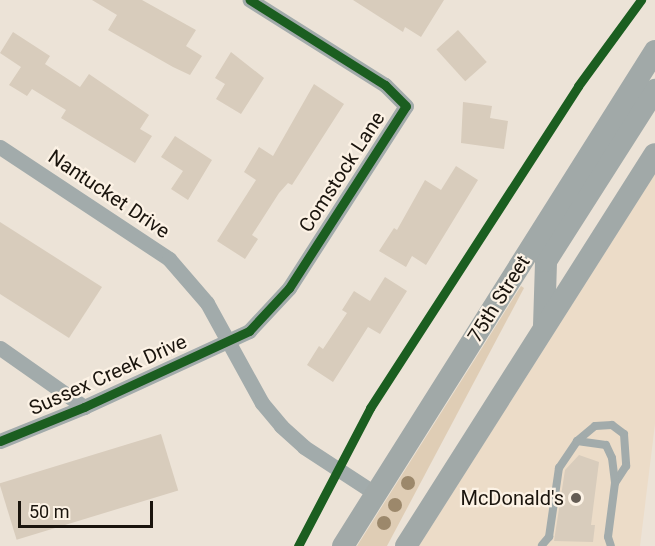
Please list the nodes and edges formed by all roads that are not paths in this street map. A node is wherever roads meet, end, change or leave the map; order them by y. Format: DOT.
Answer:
graph roads {
  1 [pos="250,0"];
  2 [pos="655,51"];
  3 [pos="655,90"];
  4 [pos="0,147"];
  5 [pos="655,154"];
  6 [pos="544,328"];
  7 [pos="231,342"];
  8 [pos="0,348"];
  9 [pos="84,408"];
  10 [pos="0,441"];
  11 [pos="577,441"];
  12 [pos="615,483"];
  13 [pos="376,494"];
  14 [pos="542,545"];
  15 [pos="343,546"];
  16 [pos="406,546"];
  17 [pos="611,546"];
  1 -- 7 [label="street, Comstock Lane"];
  2 -- 13 [label="main road, 75th Street"];
  3 -- 6 [label="main road"];
  4 -- 7 [label="street, Nantucket Drive"];
  5 -- 6 [label="main road"];
  6 -- 16 [label="main road"];
  7 -- 9 [label="street, Sussex Creek Drive"];
  7 -- 13 [label="street, Nantucket Drive"];
  8 -- 9 [label="street"];
  9 -- 10 [label="street, Sussex Creek Drive"];
  11 -- 12 [label="lane"];
  11 -- 12 [label="lane"];
  11 -- 14 [label="lane"];
  12 -- 17 [label="lane"];
  13 -- 15 [label="main road, 75th Street"];
}
